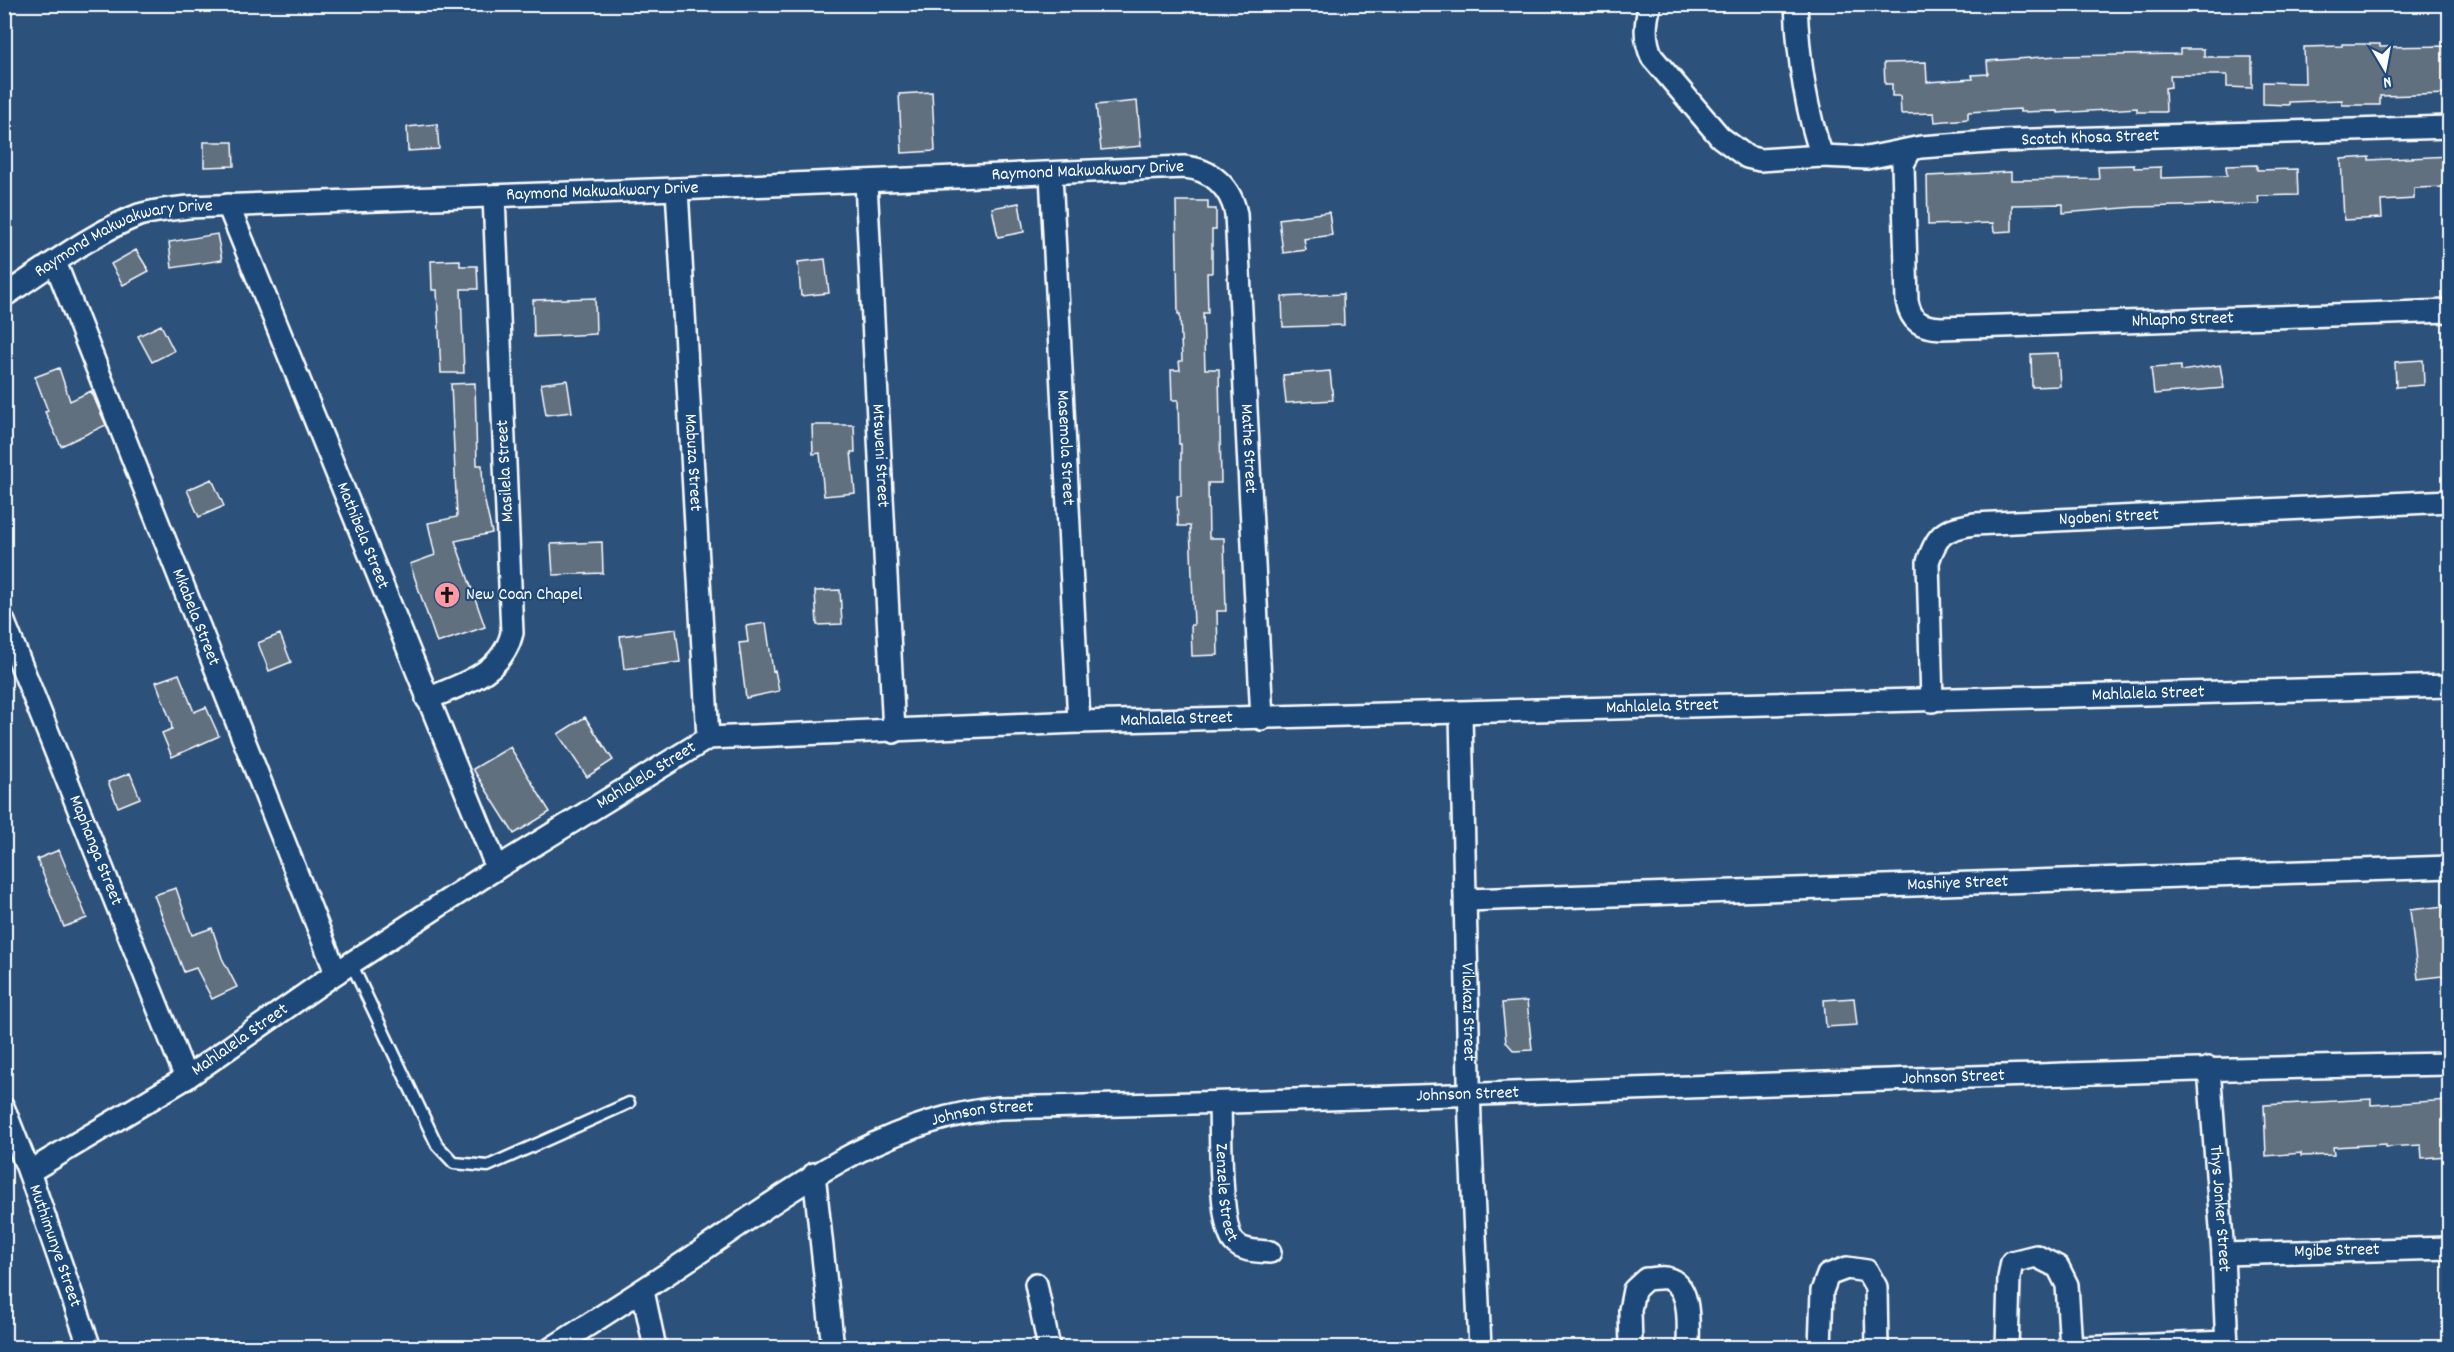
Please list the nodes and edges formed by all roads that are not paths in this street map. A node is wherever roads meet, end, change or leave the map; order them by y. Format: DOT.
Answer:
graph roads {
  1 [pos="1650,4"];
  2 [pos="1796,4"];
  3 [pos="2450,127"];
  4 [pos="1910,151"];
  5 [pos="1822,156"];
  6 [pos="1051,174"];
  7 [pos="866,182"];
  8 [pos="1221,184"];
  9 [pos="677,189"];
  10 [pos="494,196"];
  11 [pos="228,205"];
  12 [pos="55,262"];
  13 [pos="4,296"];
  14 [pos="2450,311"];
  15 [pos="2450,501"];
  16 [pos="4,622"];
  17 [pos="2450,686"];
  18 [pos="427,699"];
  19 [pos="1932,701"];
  20 [pos="1461,714"];
  21 [pos="1262,719"];
  22 [pos="1079,722"];
  23 [pos="894,732"];
  24 [pos="708,738"];
  25 [pos="497,867"];
  26 [pos="2450,867"];
  27 [pos="1466,900"];
  28 [pos="344,968"];
  29 [pos="2450,1064"];
  30 [pos="2209,1068"];
  31 [pos="186,1078"];
  32 [pos="1469,1094"];
  33 [pos="629,1103"];
  34 [pos="1220,1103"];
  35 [pos="4,1109"];
  36 [pos="29,1172"];
  37 [pos="814,1174"];
  38 [pos="2450,1248"];
  39 [pos="1270,1252"];
  40 [pos="2223,1254"];
  41 [pos="1036,1284"];
  42 [pos="643,1291"];
  43 [pos="2227,1345"];
  44 [pos="83,1346"];
  45 [pos="552,1347"];
  46 [pos="655,1347"];
  47 [pos="832,1347"];
  48 [pos="1049,1347"];
  49 [pos="1480,1347"];
  50 [pos="1631,1347"];
  51 [pos="1688,1347"];
  52 [pos="1820,1347"];
  53 [pos="1878,1347"];
  54 [pos="2007,1347"];
  55 [pos="2071,1347"];
  56 [pos="2078,1347"];
  1 -- 5 [label="street, Scotch Khosa Street"];
  2 -- 5 [label="street"];
  3 -- 4 [label="street, Scotch Khosa Street"];
  4 -- 5 [label="street, Scotch Khosa Street"];
  4 -- 14 [label="street, Nhlapho Street"];
  6 -- 7 [label="street, Raymond Makwakwary Drive"];
  6 -- 8 [label="street, Raymond Makwakwary Drive"];
  6 -- 22 [label="street, Masemola Street"];
  7 -- 9 [label="street, Raymond Makwakwary Drive"];
  7 -- 23 [label="street, Mtsweni Street"];
  8 -- 21 [label="street, Mathe Street"];
  9 -- 10 [label="street, Raymond Makwakwary Drive"];
  9 -- 24 [label="street, Mabuza Street"];
  10 -- 11 [label="street, Raymond Makwakwary Drive"];
  10 -- 18 [label="street, Masilela Street"];
  11 -- 12 [label="street, Raymond Makwakwary Drive"];
  11 -- 18 [label="street, Mathibela Street"];
  12 -- 13 [label="street, Raymond Makwakwary Drive"];
  12 -- 28 [label="street, Mkabela Street"];
  15 -- 19 [label="street, Ngobeni Street"];
  16 -- 31 [label="street, Maphanga Street"];
  17 -- 19 [label="street, Mahlalela Street"];
  18 -- 25 [label="street, Mathibela Street"];
  19 -- 20 [label="street, Mahlalela Street"];
  20 -- 21 [label="street, Mahlalela Street"];
  20 -- 27 [label="street, Vilakazi Street"];
  21 -- 22 [label="street, Mahlalela Street"];
  22 -- 23 [label="street, Mahlalela Street"];
  23 -- 24 [label="street, Mahlalela Street"];
  24 -- 25 [label="street, Mahlalela Street"];
  25 -- 28 [label="street, Mahlalela Street"];
  26 -- 27 [label="street, Mashiye Street"];
  27 -- 32 [label="street, Vilakazi Street"];
  28 -- 31 [label="street, Mahlalela Street"];
  28 -- 33 [label="lane"];
  29 -- 30 [label="street, Johnson Street"];
  30 -- 32 [label="street, Johnson Street"];
  30 -- 40 [label="street, Thys Jonker Street"];
  31 -- 36 [label="street, Mahlalela Street"];
  32 -- 34 [label="street, Johnson Street"];
  32 -- 49 [label="street, Vilakazi Street"];
  34 -- 37 [label="street, Johnson Street"];
  34 -- 39 [label="street, Zenzele Street"];
  35 -- 36 [label="street, Muthimunye Street"];
  36 -- 44 [label="street, Muthimunye Street"];
  37 -- 42 [label="street, Johnson Street"];
  37 -- 47 [label="street"];
  38 -- 40 [label="street, Mgibe Street"];
  40 -- 43 [label="street, Thys Jonker Street"];
  41 -- 48 [label="street"];
  42 -- 45 [label="street, Johnson Street"];
  42 -- 46 [label="street"];
  43 -- 56 [label="street"];
  50 -- 51 [label="street"];
  52 -- 53 [label="street"];
  54 -- 55 [label="street"];
}
